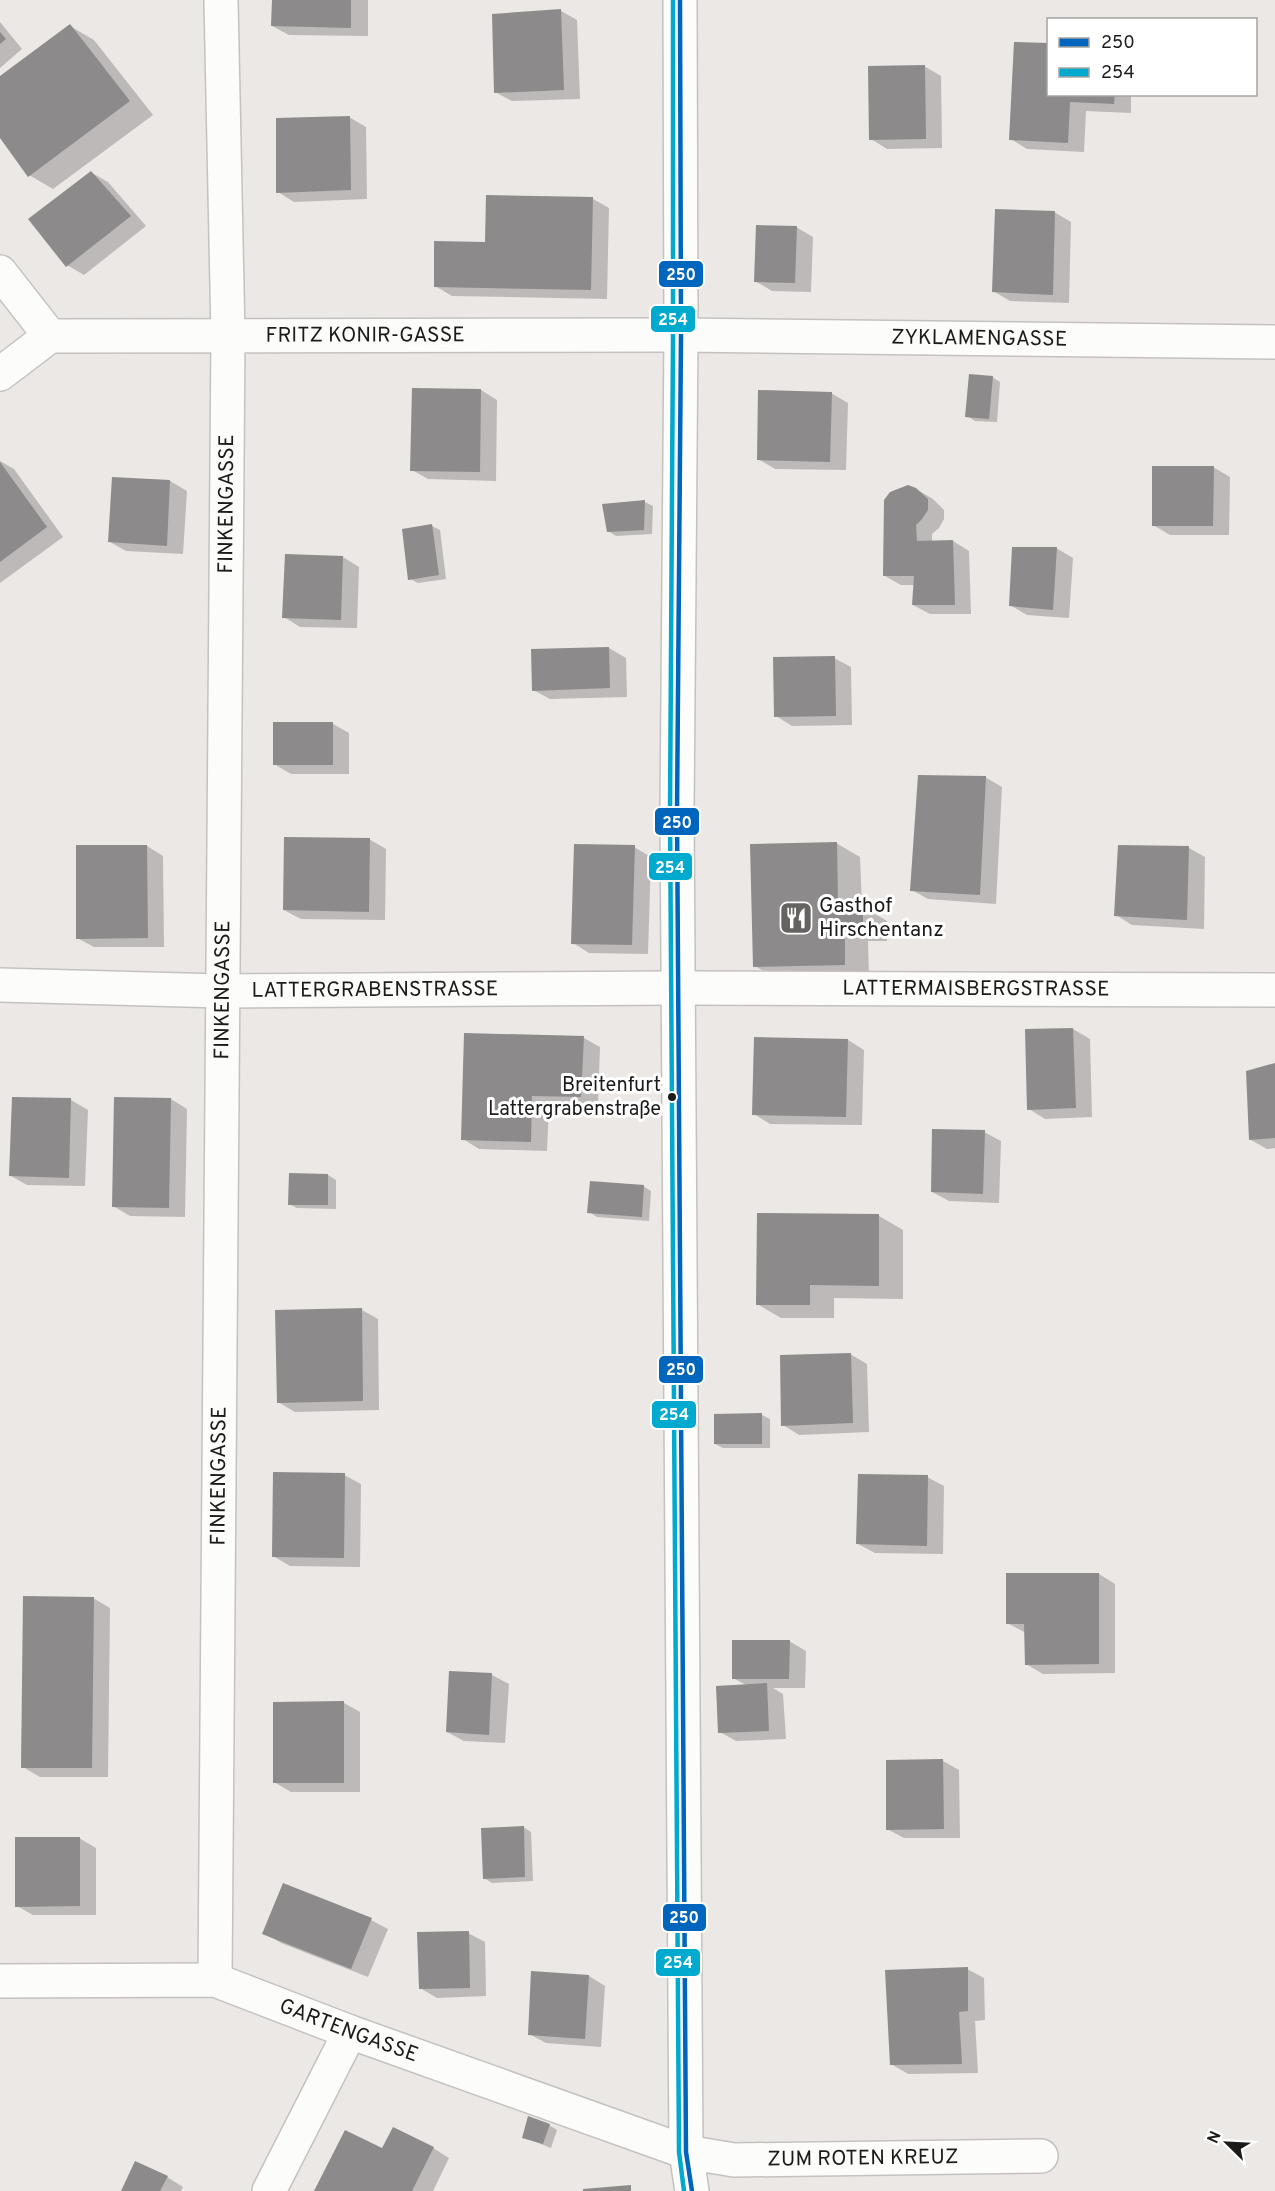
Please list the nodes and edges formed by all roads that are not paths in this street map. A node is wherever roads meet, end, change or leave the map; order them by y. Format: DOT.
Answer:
graph roads {
  1 [pos="221,0"];
  2 [pos="680,0"];
  3 [pos="0,273"];
  4 [pos="681,335"];
  5 [pos="50,336"];
  6 [pos="228,336"];
  7 [pos="1275,342"];
  8 [pos="0,374"];
  9 [pos="0,985"];
  10 [pos="679,988"];
  11 [pos="1275,990"];
  12 [pos="222,991"];
  13 [pos="215,1980"];
  14 [pos="0,1981"];
  15 [pos="350,2032"];
  16 [pos="686,2152"];
  17 [pos="1041,2156"];
  18 [pos="269,2191"];
  19 [pos="692,2191"];
  1 -- 6 [label="street, FINKENGASSE"];
  2 -- 4 [label="street"];
  3 -- 5 [label="street"];
  4 -- 6 [label="street, FRITZ KONIR-GASSE"];
  4 -- 7 [label="street, ZYKLAMENGASSE"];
  4 -- 10 [label="street"];
  5 -- 6 [label="street, FRITZ KONIR-GASSE"];
  5 -- 8 [label="street"];
  6 -- 12 [label="street, FINKENGASSE"];
  9 -- 12 [label="street, LATTERGRABENSTRASSE"];
  10 -- 11 [label="street, LATTERMAISBERGSTRASSE"];
  10 -- 12 [label="street, LATTERGRABENSTRASSE"];
  10 -- 16 [label="street"];
  12 -- 13 [label="street, FINKENGASSE"];
  13 -- 14 [label="street, GARTENGASSE"];
  13 -- 15 [label="street, GARTENGASSE"];
  15 -- 16 [label="street, GARTENGASSE"];
  15 -- 18 [label="street"];
  16 -- 17 [label="street, ZUM ROTEN KREUZ"];
  16 -- 19 [label="street"];
}
